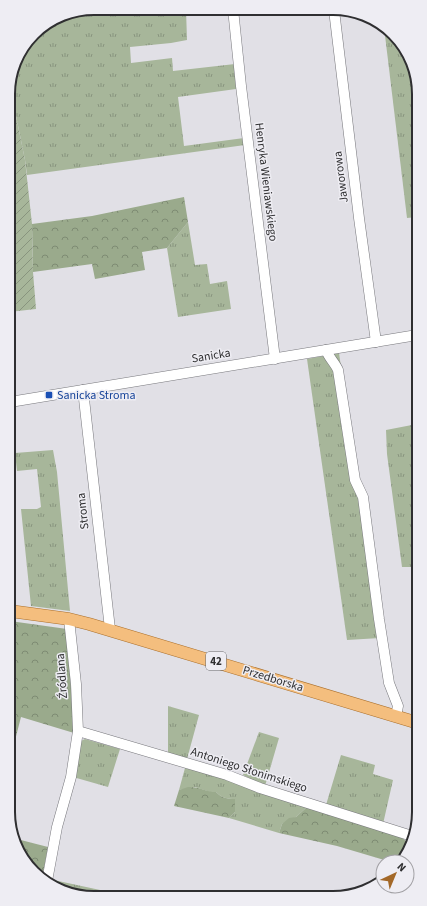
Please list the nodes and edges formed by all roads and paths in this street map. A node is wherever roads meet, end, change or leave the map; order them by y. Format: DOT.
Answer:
graph roads {
  1 [pos="234,15"];
  2 [pos="335,15"];
  3 [pos="412,336"];
  4 [pos="376,342"];
  5 [pos="326,350"];
  6 [pos="275,359"];
  7 [pos="83,390"];
  8 [pos="15,401"];
  9 [pos="15,612"];
  10 [pos="69,619"];
  11 [pos="110,629"];
  12 [pos="396,716"];
  13 [pos="412,721"];
  14 [pos="78,731"];
  15 [pos="408,835"];
  16 [pos="48,876"];
  1 -- 6 [label="street, Henryka Wieniawskiego"];
  2 -- 4 [label="street, Jaworowa"];
  3 -- 4 [label="street, Sanicka"];
  4 -- 5 [label="street, Sanicka"];
  5 -- 6 [label="street, Sanicka"];
  5 -- 12 [label="street"];
  6 -- 7 [label="street, Sanicka"];
  7 -- 8 [label="street, Sanicka"];
  7 -- 11 [label="street, Stroma"];
  9 -- 10 [label="main road, Przedborska / 42"];
  10 -- 11 [label="main road, Przedborska / 42"];
  10 -- 14 [label="street, Źródlana"];
  11 -- 12 [label="main road, Przedborska / 42"];
  12 -- 13 [label="main road, Przedborska / 42"];
  14 -- 15 [label="street, Antoniego Słonimskiego"];
  14 -- 16 [label="street, Źródlana"];
}
